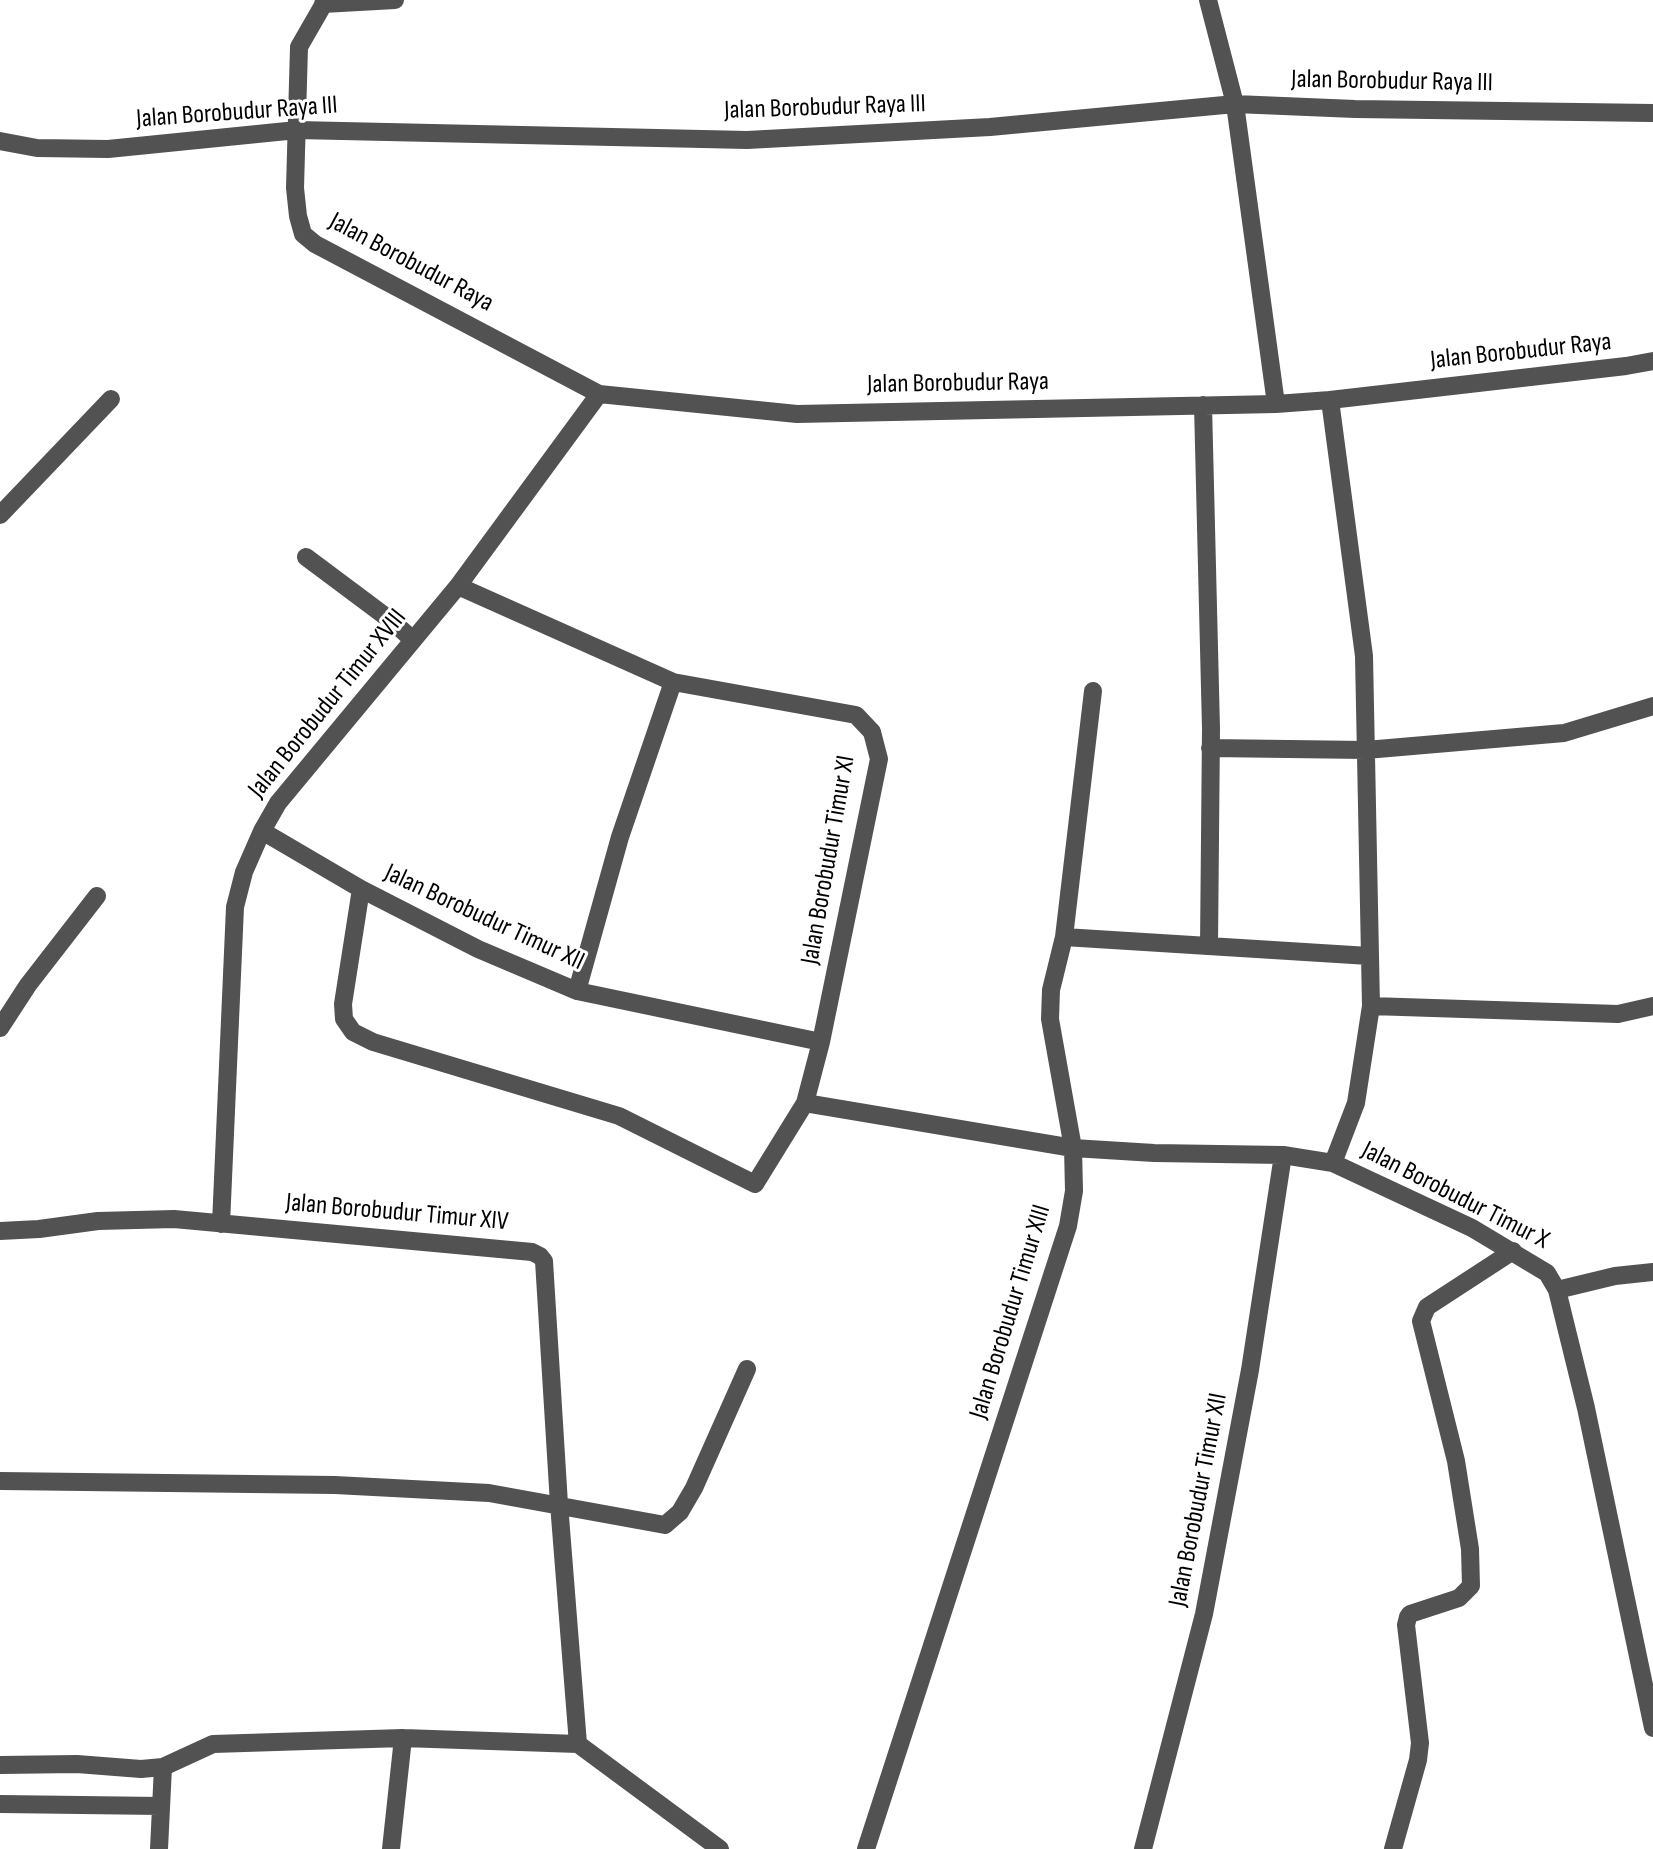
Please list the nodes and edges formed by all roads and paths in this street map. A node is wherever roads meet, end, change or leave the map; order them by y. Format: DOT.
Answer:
graph roads {
  1 [pos="395,0"];
  2 [pos="1208,0"];
  3 [pos="325,2"];
  4 [pos="1235,104"];
  5 [pos="1653,113"];
  6 [pos="297,130"];
  7 [pos="0,141"];
  8 [pos="1653,361"];
  9 [pos="599,394"];
  10 [pos="111,399"];
  11 [pos="1330,400"];
  12 [pos="1276,404"];
  13 [pos="1203,405"];
  14 [pos="0,515"];
  15 [pos="306,557"];
  16 [pos="458,586"];
  17 [pos="413,640"];
  18 [pos="673,682"];
  19 [pos="1093,691"];
  20 [pos="1653,706"];
  21 [pos="1210,748"];
  22 [pos="1366,750"];
  23 [pos="262,831"];
  24 [pos="361,889"];
  25 [pos="97,896"];
  26 [pos="1064,937"];
  27 [pos="1209,946"];
  28 [pos="1369,956"];
  29 [pos="577,991"];
  30 [pos="1371,1006"];
  31 [pos="1653,1006"];
  32 [pos="0,1028"];
  33 [pos="821,1042"];
  34 [pos="805,1103"];
  35 [pos="1073,1148"];
  36 [pos="1283,1155"];
  37 [pos="1333,1163"];
  38 [pos="221,1224"];
  39 [pos="0,1231"];
  40 [pos="1513,1251"];
  41 [pos="1653,1272"];
  42 [pos="1557,1290"];
  43 [pos="747,1369"];
  44 [pos="0,1481"];
  45 [pos="559,1504"];
  46 [pos="1653,1728"];
  47 [pos="402,1738"];
  48 [pos="578,1744"];
  49 [pos="0,1765"];
  50 [pos="163,1766"];
  51 [pos="0,1804"];
  52 [pos="161,1806"];
  53 [pos="159,1849"];
  54 [pos="391,1849"];
  55 [pos="720,1849"];
  56 [pos="866,1849"];
  57 [pos="1143,1849"];
  58 [pos="1393,1849"];
  1 -- 3 [label="street"];
  2 -- 4 [label="street"];
  3 -- 6 [label="street"];
  4 -- 5 [label="street, Jalan Borobudur Raya III"];
  4 -- 6 [label="street, Jalan Borobudur Raya III"];
  4 -- 12 [label="street"];
  6 -- 7 [label="street, Jalan Borobudur Raya III"];
  6 -- 9 [label="street, Jalan Borobudur Raya"];
  8 -- 11 [label="street, Jalan Borobudur Raya"];
  9 -- 13 [label="street, Jalan Borobudur Raya"];
  9 -- 16 [label="street, Jalan Borobudur Timur XVIII"];
  10 -- 14 [label="street"];
  11 -- 12 [label="street, Jalan Borobudur Raya"];
  11 -- 22 [label="street, Jalan Borobudur Timur X"];
  12 -- 13 [label="street, Jalan Borobudur Raya"];
  13 -- 21 [label="street"];
  15 -- 17 [label="street"];
  16 -- 17 [label="street, Jalan Borobudur Timur XVIII"];
  16 -- 18 [label="street, Jalan Borobudur Timur XI"];
  17 -- 23 [label="street, Jalan Borobudur Timur XVIII"];
  18 -- 29 [label="street"];
  18 -- 33 [label="street, Jalan Borobudur Timur XI"];
  19 -- 26 [label="street, Jalan Borobudur Timur XIII"];
  20 -- 22 [label="street"];
  21 -- 22 [label="street"];
  21 -- 27 [label="street"];
  22 -- 28 [label="street, Jalan Borobudur Timur X"];
  23 -- 24 [label="street, Jalan Borobudur Timur XII"];
  23 -- 38 [label="street, Jalan Borobudur Timur XVIII"];
  24 -- 29 [label="street, Jalan Borobudur Timur XII"];
  24 -- 34 [label="street, Jalan Borobudur Timur XI"];
  25 -- 32 [label="street"];
  26 -- 27 [label="street"];
  26 -- 35 [label="street, Jalan Borobudur Timur XIII"];
  27 -- 28 [label="street"];
  28 -- 30 [label="street, Jalan Borobudur Timur X"];
  29 -- 33 [label="street, Jalan Borobudur Timur XII"];
  30 -- 31 [label="street"];
  30 -- 37 [label="street, Jalan Borobudur Timur X"];
  33 -- 34 [label="street, Jalan Borobudur Timur XI"];
  34 -- 35 [label="street, Jalan Borobudur Timur X"];
  35 -- 36 [label="street, Jalan Borobudur Timur X"];
  35 -- 56 [label="street, Jalan Borobudur Timur XIII"];
  36 -- 37 [label="street, Jalan Borobudur Timur X"];
  36 -- 57 [label="street, Jalan Borobudur Timur XII"];
  37 -- 40 [label="street, Jalan Borobudur Timur X"];
  38 -- 39 [label="street, Jalan Borobudur Timur XIV"];
  38 -- 45 [label="street, Jalan Borobudur Timur XIV"];
  40 -- 42 [label="street, Jalan Borobudur Timur X"];
  40 -- 58 [label="street"];
  41 -- 42 [label="street"];
  42 -- 46 [label="street, Jalan Borobudur Timur X"];
  43 -- 45 [label="street"];
  44 -- 45 [label="street"];
  45 -- 48 [label="street, Jalan Borobudur Timur XIV"];
  47 -- 48 [label="street"];
  47 -- 50 [label="street"];
  47 -- 54 [label="street"];
  48 -- 55 [label="street"];
  49 -- 50 [label="street"];
  50 -- 52 [label="street"];
  51 -- 52 [label="street"];
  52 -- 53 [label="street"];
}
